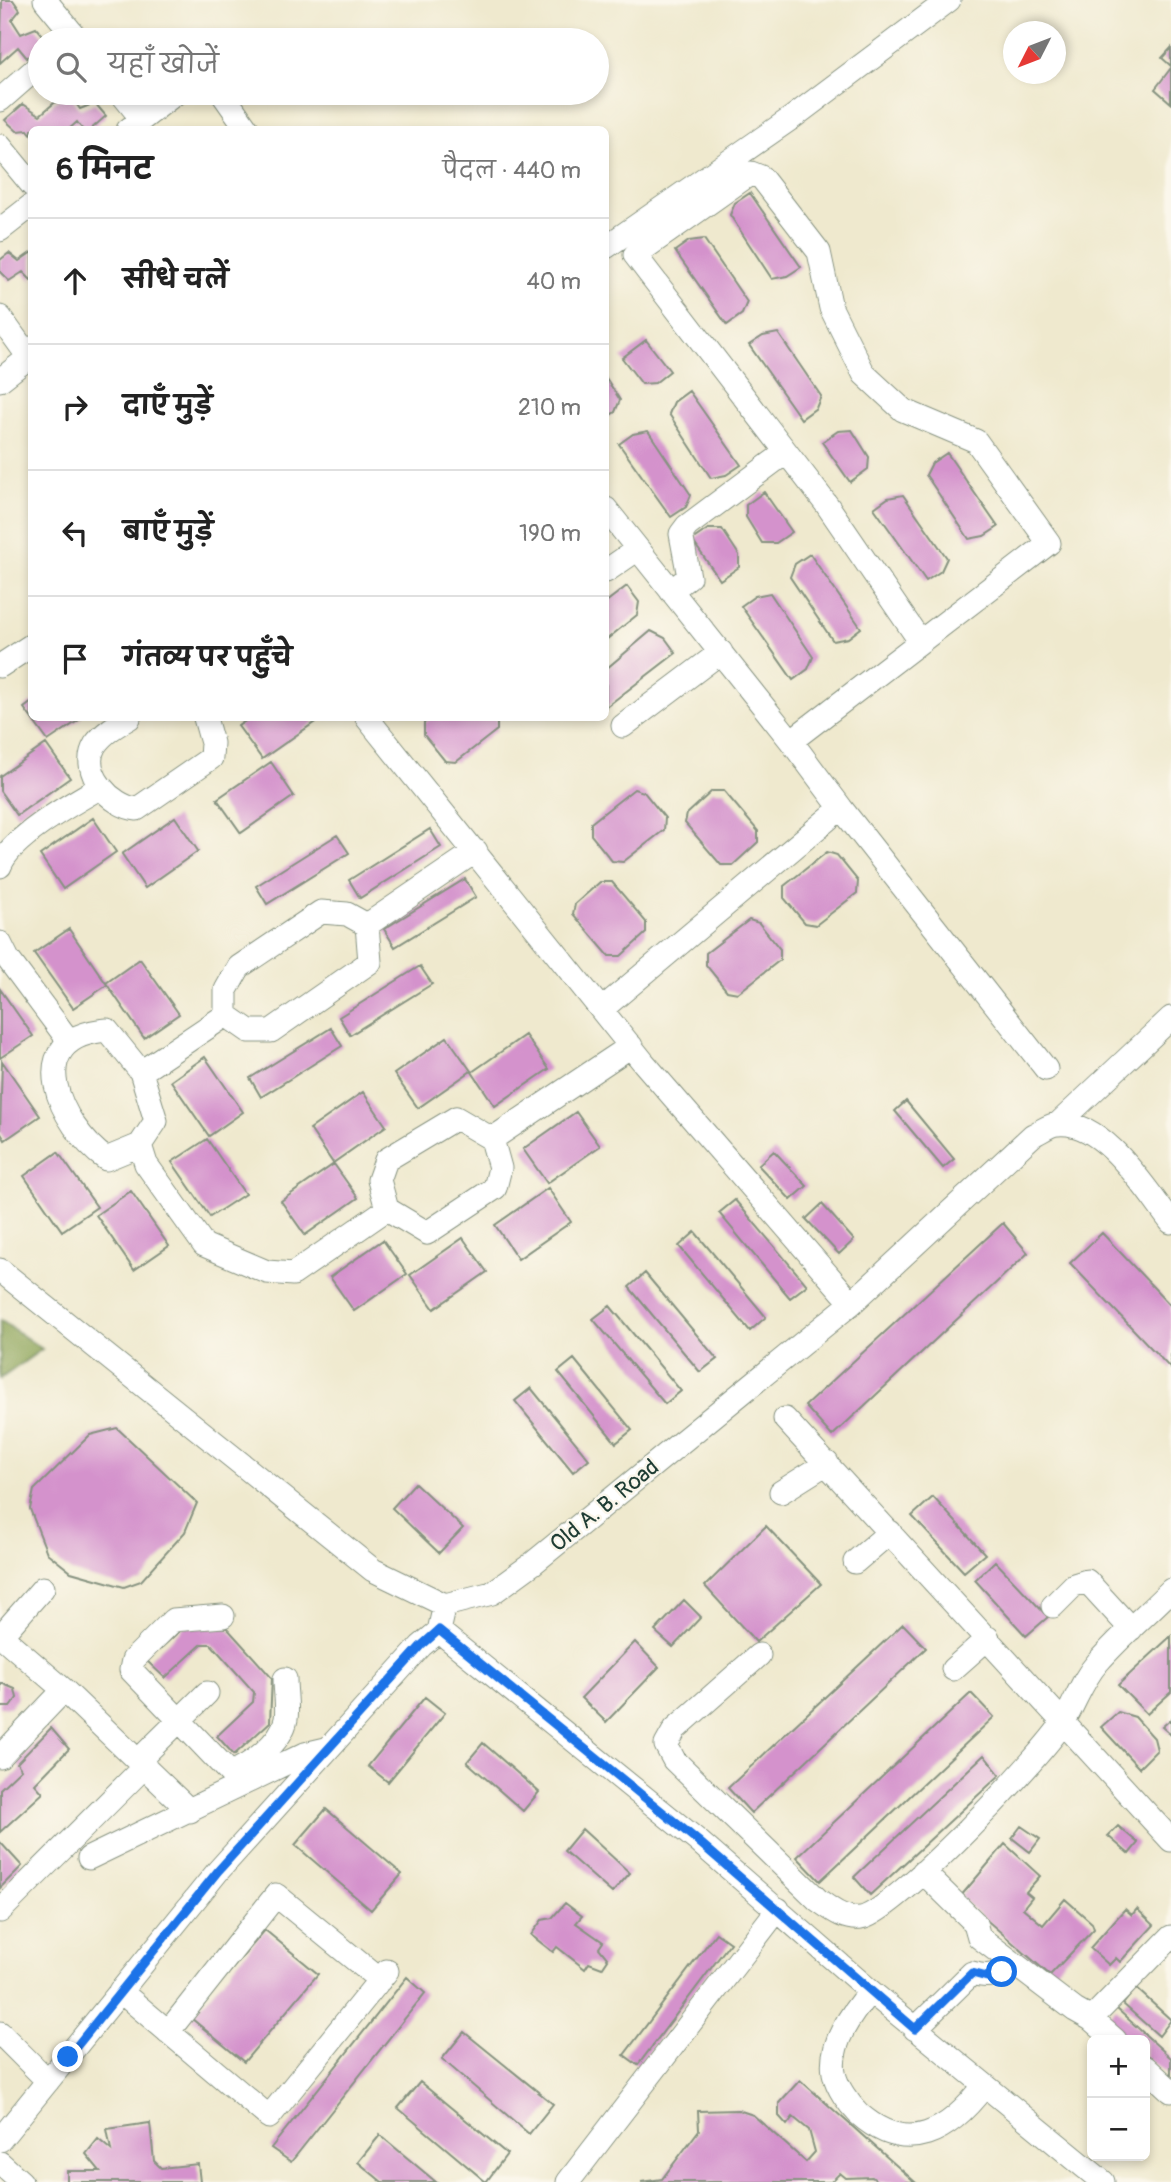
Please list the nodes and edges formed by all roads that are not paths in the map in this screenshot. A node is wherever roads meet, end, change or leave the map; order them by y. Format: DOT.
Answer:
graph roads {
  1 [pos="45,0"];
  2 [pos="949,0"];
  3 [pos="66,28"];
  4 [pos="28,76"];
  5 [pos="0,100"];
  6 [pos="126,105"];
  7 [pos="160,105"];
  8 [pos="230,105"];
  9 [pos="135,124"];
  10 [pos="244,126"];
  11 [pos="0,146"];
  12 [pos="28,180"];
  13 [pos="28,208"];
  14 [pos="0,230"];
  15 [pos="609,245"];
  16 [pos="0,317"];
  17 [pos="28,348"];
  18 [pos="28,358"];
  19 [pos="0,380"];
  20 [pos="785,453"];
  21 [pos="609,513"];
  22 [pos="638,549"];
  23 [pos="609,569"];
  24 [pos="671,591"];
  25 [pos="920,641"];
  26 [pos="28,648"];
  27 [pos="720,653"];
  28 [pos="0,666"];
  29 [pos="124,721"];
  30 [pos="206,721"];
  31 [pos="370,721"];
  32 [pos="623,726"];
  33 [pos="791,741"];
  34 [pos="99,788"];
  35 [pos="841,808"];
  36 [pos="477,851"];
  37 [pos="0,866"];
  38 [pos="367,925"];
  39 [pos="0,943"];
  40 [pos="602,1009"];
  41 [pos="226,1015"];
  42 [pos="1171,1018"];
  43 [pos="69,1041"];
  44 [pos="631,1046"];
  45 [pos="1046,1069"];
  46 [pos="141,1072"];
  47 [pos="1058,1124"];
  48 [pos="492,1139"];
  49 [pos="140,1144"];
  50 [pos="387,1209"];
  51 [pos="1171,1222"];
  52 [pos="0,1270"];
  53 [pos="852,1303"];
  54 [pos="785,1419"];
  55 [pos="827,1463"];
  56 [pos="781,1492"];
  57 [pos="890,1532"];
  58 [pos="855,1562"];
  59 [pos="43,1588"];
  60 [pos="1171,1590"];
  61 [pos="444,1605"];
  62 [pos="1053,1606"];
  63 [pos="223,1616"];
  64 [pos="1131,1629"];
  65 [pos="439,1630"];
  66 [pos="1,1636"];
  67 [pos="988,1638"];
  68 [pos="759,1655"];
  69 [pos="953,1669"];
  70 [pos="285,1679"];
  71 [pos="64,1690"];
  72 [pos="207,1693"];
  73 [pos="1064,1721"];
  74 [pos="178,1722"];
  75 [pos="329,1748"];
  76 [pos="0,1757"];
  77 [pos="142,1763"];
  78 [pos="190,1811"];
  79 [pos="1169,1834"];
  80 [pos="89,1858"];
  81 [pos="923,1872"];
  82 [pos="778,1909"];
  83 [pos="0,1911"];
  84 [pos="979,1937"];
  85 [pos="1171,1937"];
  86 [pos="1010,1962"];
  87 [pos="972,1973"];
  88 [pos="870,1991"];
  89 [pos="120,1992"];
  90 [pos="1091,2019"];
  91 [pos="915,2029"];
  92 [pos="168,2032"];
  93 [pos="0,2033"];
  94 [pos="1109,2035"];
  95 [pos="1150,2072"];
  96 [pos="48,2081"];
  97 [pos="984,2087"];
  98 [pos="1171,2091"];
  99 [pos="0,2140"];
  100 [pos="0,2164"];
  101 [pos="21,2182"];
  102 [pos="568,2182"];
  103 [pos="1103,2182"];
  1 -- 3 [label="street"];
  2 -- 15 [label="street"];
  4 -- 5 [label="street"];
  6 -- 9 [label="street"];
  7 -- 9 [label="street"];
  8 -- 10 [label="street"];
  11 -- 12 [label="street"];
  13 -- 14 [label="street"];
  16 -- 17 [label="street"];
  18 -- 19 [label="street"];
  20 -- 24 [label="street"];
  20 -- 25 [label="street"];
  20 -- 25 [label="street"];
  21 -- 22 [label="street"];
  22 -- 23 [label="street"];
  22 -- 24 [label="street"];
  24 -- 27 [label="street"];
  25 -- 33 [label="street"];
  26 -- 28 [label="street"];
  27 -- 32 [label="street"];
  27 -- 33 [label="street"];
  29 -- 34 [label="street"];
  30 -- 34 [label="street"];
  31 -- 36 [label="street"];
  33 -- 35 [label="street"];
  34 -- 37 [label="street"];
  35 -- 40 [label="street"];
  35 -- 45 [label="street"];
  36 -- 38 [label="street"];
  36 -- 40 [label="street"];
  38 -- 41 [label="street"];
  38 -- 41 [label="street"];
  39 -- 43 [label="street"];
  40 -- 44 [label="street"];
  41 -- 46 [label="street"];
  42 -- 47 [label="street, Old A. B. Road"];
  43 -- 46 [label="street"];
  43 -- 49 [label="street"];
  44 -- 48 [label="street"];
  44 -- 53 [label="street"];
  46 -- 49 [label="street"];
  47 -- 51 [label="street"];
  47 -- 53 [label="street, Old A. B. Road"];
  48 -- 50 [label="street"];
  48 -- 50 [label="street"];
  49 -- 50 [label="street"];
  52 -- 61 [label="street"];
  53 -- 61 [label="street, Old A. B. Road"];
  54 -- 55 [label="street"];
  55 -- 56 [label="street"];
  55 -- 57 [label="street"];
  57 -- 58 [label="street"];
  57 -- 67 [label="street"];
  59 -- 66 [label="street"];
  60 -- 64 [label="street"];
  61 -- 65 [label="street"];
  62 -- 64 [label="street"];
  63 -- 74 [label="street"];
  64 -- 73 [label="street"];
  65 -- 75 [label="street"];
  65 -- 82 [label="street"];
  66 -- 71 [label="street"];
  67 -- 69 [label="street"];
  67 -- 73 [label="street"];
  68 -- 81 [label="street"];
  70 -- 74 [label="street"];
  71 -- 76 [label="street"];
  71 -- 77 [label="street"];
  72 -- 74 [label="street"];
  73 -- 79 [label="street"];
  73 -- 81 [label="street"];
  74 -- 77 [label="street"];
  75 -- 78 [label="street"];
  75 -- 89 [label="street"];
  77 -- 78 [label="street"];
  77 -- 83 [label="street"];
  78 -- 80 [label="street"];
  81 -- 84 [label="street"];
  82 -- 88 [label="street"];
  82 -- 102 [label="street"];
  84 -- 86 [label="street"];
  84 -- 87 [label="street"];
  85 -- 90 [label="street"];
  86 -- 87 [label="street"];
  86 -- 90 [label="street"];
  87 -- 91 [label="street"];
  88 -- 91 [label="street"];
  88 -- 97 [label="street"];
  89 -- 92 [label="street"];
  89 -- 96 [label="street"];
  90 -- 94 [label="street"];
  91 -- 97 [label="street"];
  92 -- 92 [label="street"];
  93 -- 96 [label="street"];
  95 -- 98 [label="street"];
  96 -- 99 [label="street"];
  97 -- 103 [label="street"];
  100 -- 101 [label="street"];
}
